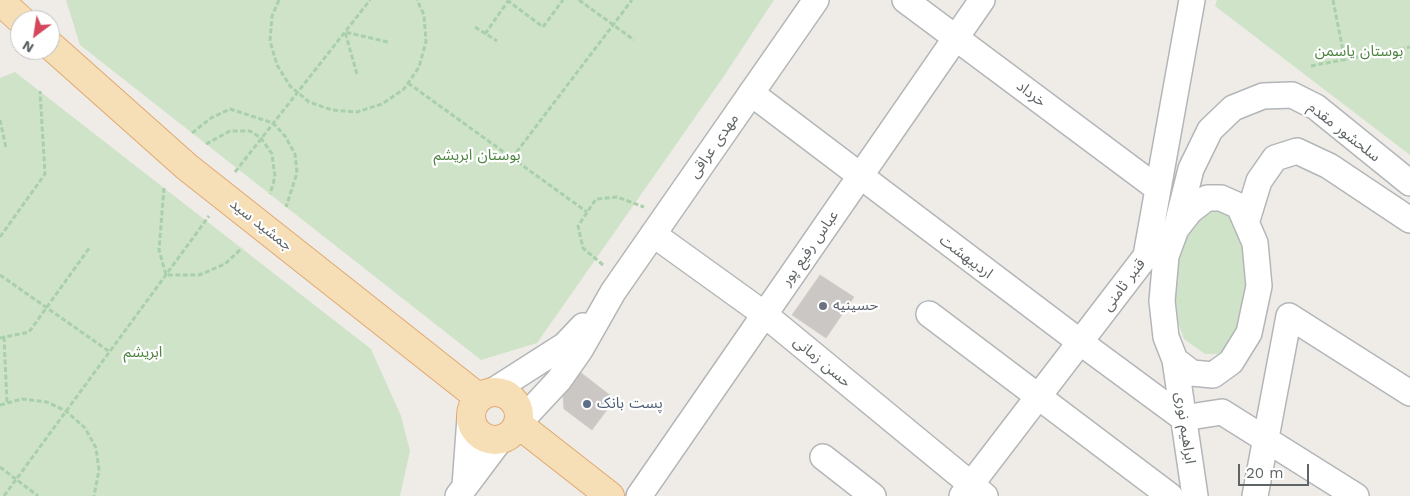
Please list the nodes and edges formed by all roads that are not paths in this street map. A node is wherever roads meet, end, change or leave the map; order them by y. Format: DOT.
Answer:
graph roads {
  1 [pos="816,0"];
  2 [pos="905,0"];
  3 [pos="982,0"];
  4 [pos="0,1"];
  5 [pos="1190,1"];
  6 [pos="10,10"];
  7 [pos="956,38"];
  8 [pos="60,55"];
  9 [pos="751,93"];
  10 [pos="860,176"];
  11 [pos="1410,183"];
  12 [pos="1157,188"];
  13 [pos="1247,220"];
  14 [pos="1410,220"];
  15 [pos="658,227"];
  16 [pos="1176,230"];
  17 [pos="617,286"];
  18 [pos="764,314"];
  19 [pos="929,314"];
  20 [pos="1080,342"];
  21 [pos="1175,360"];
  22 [pos="1213,375"];
  23 [pos="1410,392"];
  24 [pos="1038,397"];
  25 [pos="480,402"];
  26 [pos="1222,412"];
  27 [pos="1184,418"];
  28 [pos="509,432"];
  29 [pos="1266,439"];
  30 [pos="823,457"];
  31 [pos="462,491"];
  32 [pos="973,492"];
  33 [pos="610,496"];
  34 [pos="638,496"];
  35 [pos="873,496"];
  36 [pos="1170,496"];
  37 [pos="1195,496"];
  38 [pos="1255,496"];
  39 [pos="1356,496"];
  1 -- 9 [label="street, مهدی عراقی"];
  2 -- 7 [label="street, خرداد"];
  3 -- 7 [label="street, عباس رفیع پور"];
  4 -- 6 [label="main road"];
  5 -- 12 [label="street, قنبر ثامنی"];
  7 -- 10 [label="street, عباس رفیع پور"];
  7 -- 12 [label="street, خرداد"];
  8 -- 25 [label="main road, جمشید سید"];
  9 -- 10 [label="street, اردیبهشت"];
  9 -- 15 [label="street, مهدی عراقی"];
  10 -- 18 [label="street, عباس رفیع پور"];
  10 -- 20 [label="street, اردیبهشت"];
  11 -- 16 [label="street, سلحشور مقدم"];
  12 -- 20 [label="street, قنبر ثامنی"];
  13 -- 14 [label="street"];
  13 -- 16 [label="street"];
  13 -- 22 [label="street"];
  15 -- 17 [label="street, مهدی عراقی"];
  15 -- 18 [label="street, حسن زمانی"];
  16 -- 21 [label="street, ابراهیم نوری"];
  17 -- 25 [label="street"];
  17 -- 28 [label="street"];
  18 -- 32 [label="street, حسن زمانی"];
  18 -- 34 [label="street, عباس رفیع پور"];
  19 -- 24 [label="street"];
  20 -- 24 [label="street, قنبر ثامنی"];
  20 -- 27 [label="street, اردیبهشت"];
  21 -- 22 [label="street"];
  21 -- 27 [label="street, ابراهیم نوری"];
  22 -- 26 [label="street"];
  23 -- 29 [label="street"];
  24 -- 32 [label="street, قنبر ثامنی"];
  24 -- 36 [label="street"];
  25 -- 28 [label="main road"];
  25 -- 28 [label="main road"];
  25 -- 31 [label="street"];
  26 -- 27 [label="street"];
  26 -- 29 [label="street"];
  27 -- 37 [label="street, ابراهیم نوری"];
  28 -- 31 [label="street"];
  28 -- 33 [label="main road"];
  29 -- 38 [label="street"];
  29 -- 39 [label="street"];
  30 -- 35 [label="street"];
}
